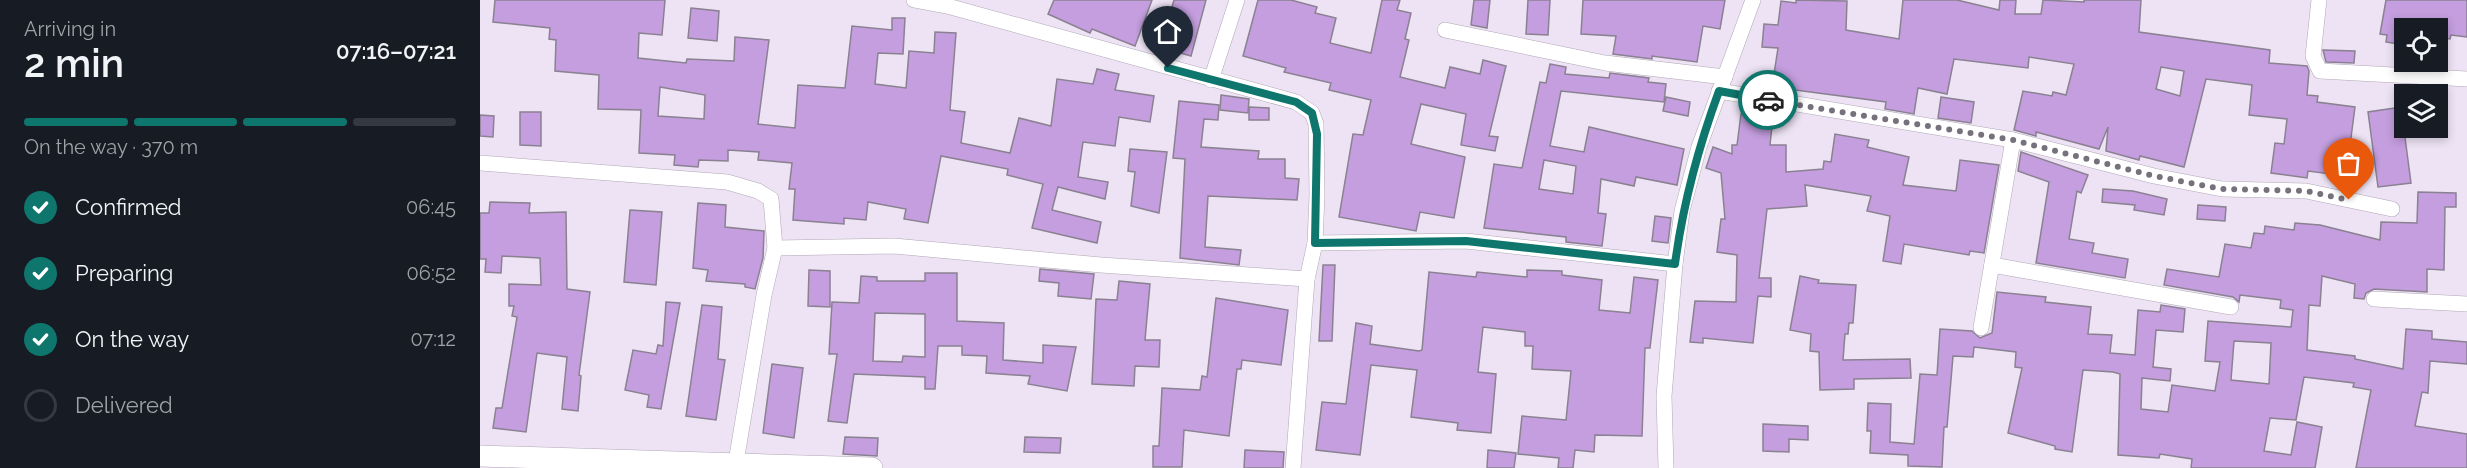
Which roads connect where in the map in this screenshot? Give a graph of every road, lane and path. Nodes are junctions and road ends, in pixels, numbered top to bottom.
1 (914, 0) edge
2 (1237, 0) edge
3 (1753, 0) edge
4 (2319, 0) edge
5 (1445, 30) dead end
6 (2467, 79) edge
7 (1211, 80) junction
8 (1722, 84) junction
9 (2013, 140) junction
10 (480, 163) edge
11 (2392, 209) dead end
12 (1315, 243) junction
13 (775, 248) junction
14 (1675, 264) junction
15 (1992, 265) junction
16 (1307, 279) junction
17 (2374, 299) dead end
18 (2467, 304) edge
19 (2231, 307) dead end
20 (1981, 328) dead end
21 (480, 456) edge
22 (736, 462) junction
23 (873, 468) edge
24 (1293, 468) edge
25 (1666, 468) edge

1 - 7 street
2 - 7 street
3 - 8 street
4 - 6 street
5 - 8 street
7 - 12 street
8 - 9 street
8 - 14 street
9 - 11 street
9 - 15 street
10 - 13 street
12 - 14 street
12 - 16 street
13 - 16 street
13 - 22 street
14 - 25 street
15 - 19 street
15 - 20 street
16 - 24 street
17 - 18 street
21 - 22 main road
22 - 23 main road

